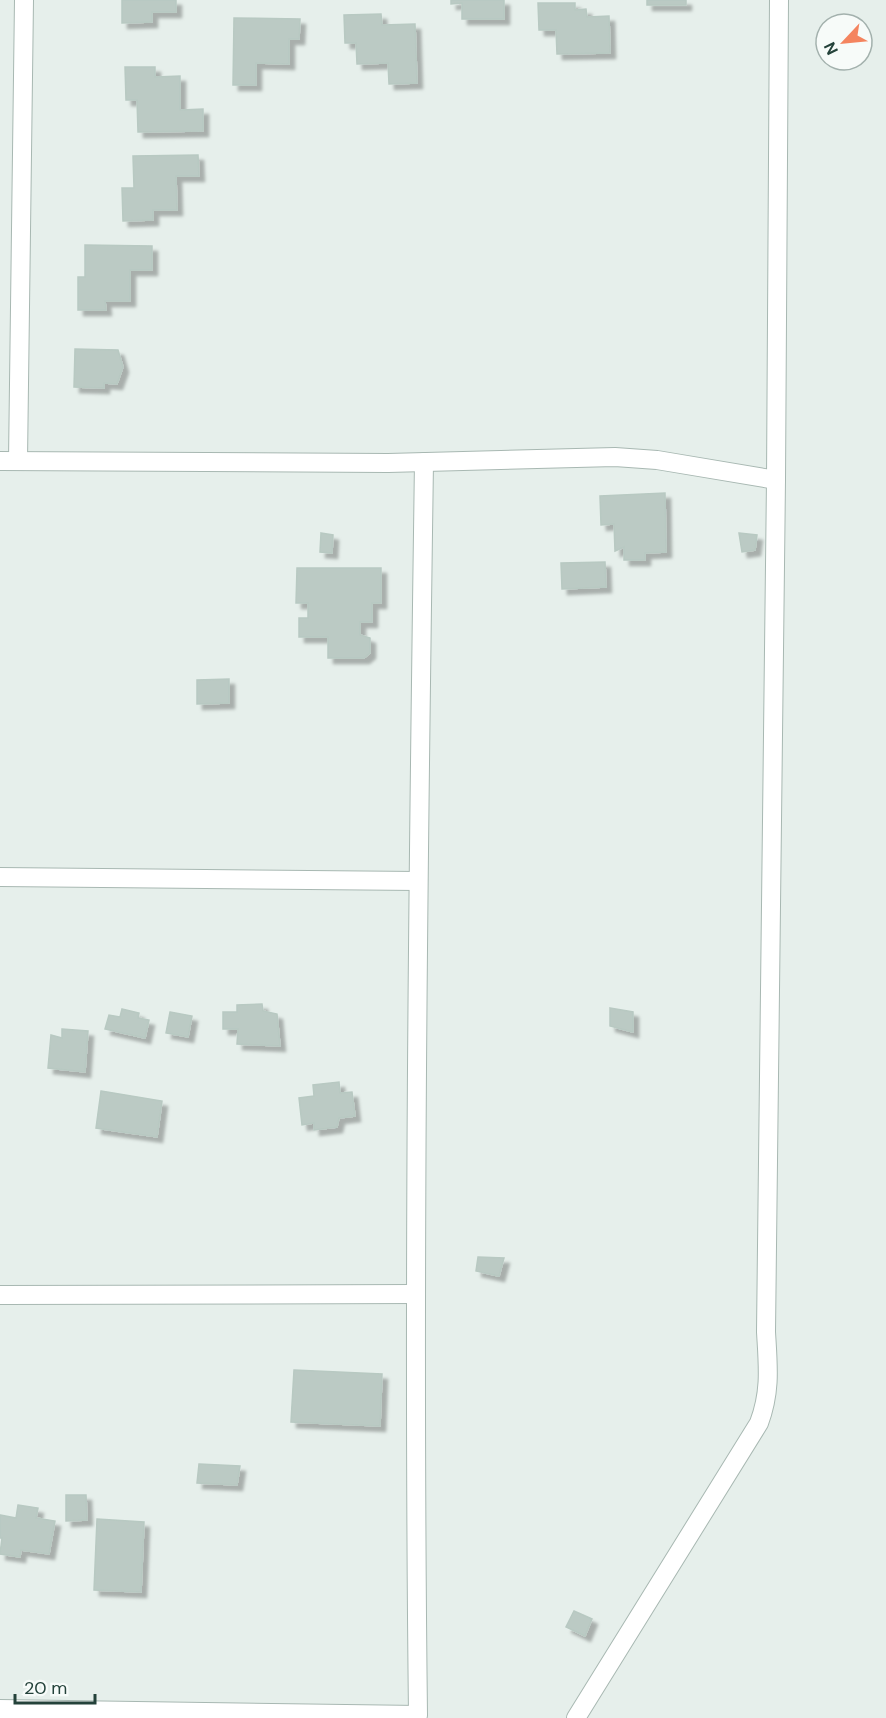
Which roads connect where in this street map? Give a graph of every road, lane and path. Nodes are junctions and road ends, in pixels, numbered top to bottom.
1 (24, 0) edge
2 (779, 0) edge
3 (9, 461) edge
4 (424, 462) junction
5 (776, 480) junction
6 (0, 877) edge
7 (418, 881) junction
8 (416, 1294) junction
9 (0, 1295) edge
10 (0, 1709) edge
11 (419, 1716) edge
12 (576, 1718) edge

1 - 3 street
2 - 5 street
3 - 4 street
4 - 5 street
4 - 7 street
5 - 12 street
6 - 7 street
7 - 8 street
8 - 9 street
8 - 11 street
10 - 11 street

